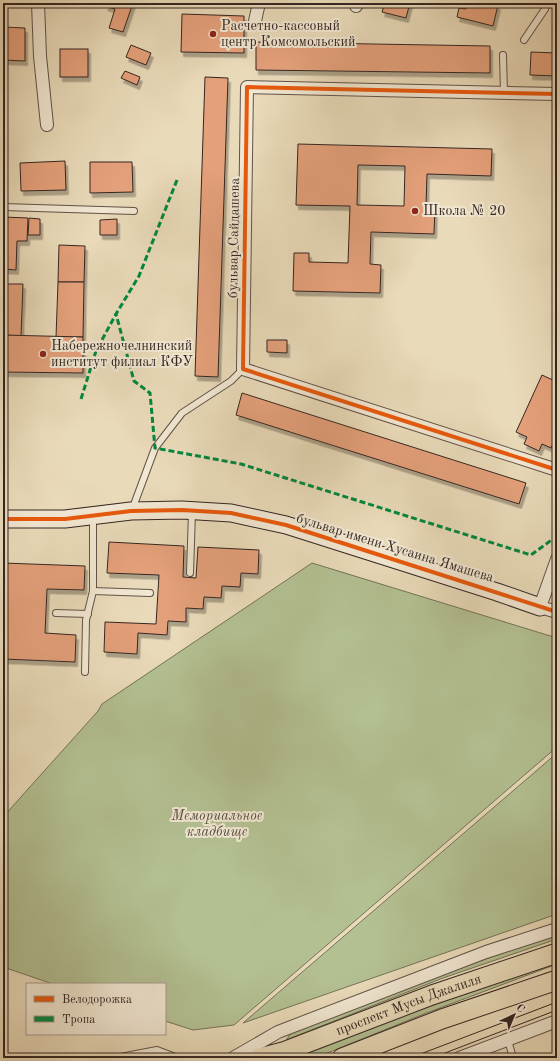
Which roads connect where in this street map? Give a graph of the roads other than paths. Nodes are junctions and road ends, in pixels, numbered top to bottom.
1 (38, 3) edge
2 (259, 3) edge
3 (547, 3) edge
4 (255, 21) dead end
5 (524, 40) dead end
6 (504, 55) dead end
7 (504, 93) junction
8 (557, 94) edge
9 (47, 125) dead end
10 (3, 207) edge
11 (134, 211) dead end
12 (244, 369) junction
13 (557, 470) edge
14 (192, 510) junction
15 (131, 511) junction
16 (93, 516) junction
17 (3, 519) edge
18 (557, 559) edge
19 (190, 573) dead end
20 (93, 591) junction
21 (150, 593) dead end
22 (540, 607) junction
23 (557, 612) edge
24 (56, 613) dead end
25 (88, 614) junction
26 (85, 672) dead end
27 (557, 929) edge
28 (557, 953) edge
29 (557, 980) edge
30 (557, 1021) edge
31 (508, 1040) junction
32 (115, 1058) edge
33 (178, 1058) edge
34 (232, 1058) edge
35 (260, 1058) edge
36 (342, 1058) edge
37 (459, 1058) edge
38 (513, 1058) edge

1 - 9 street
2 - 4 street
3 - 5 lane
6 - 7 lane
7 - 8 street, бульвар Сайдашева
7 - 12 street, бульвар Сайдашева
10 - 11 lane
12 - 13 street
12 - 15 lane
14 - 15 street, бульвар имени Хусаина Ямашева
14 - 19 lane
14 - 22 street, бульвар имени Хусаина Ямашева
15 - 16 street, бульвар имени Хусаина Ямашева
16 - 17 street, бульвар имени Хусаина Ямашева
16 - 20 lane
18 - 22 street
20 - 21 lane
20 - 25 lane
22 - 23 street
24 - 25 lane
25 - 26 lane
27 - 34 street
28 - 35 main road, проспект Мусы Джалиля
29 - 36 main road, проспект Мусы Джалиля
30 - 31 street
31 - 37 street
31 - 38 lane
32 - 33 lane

